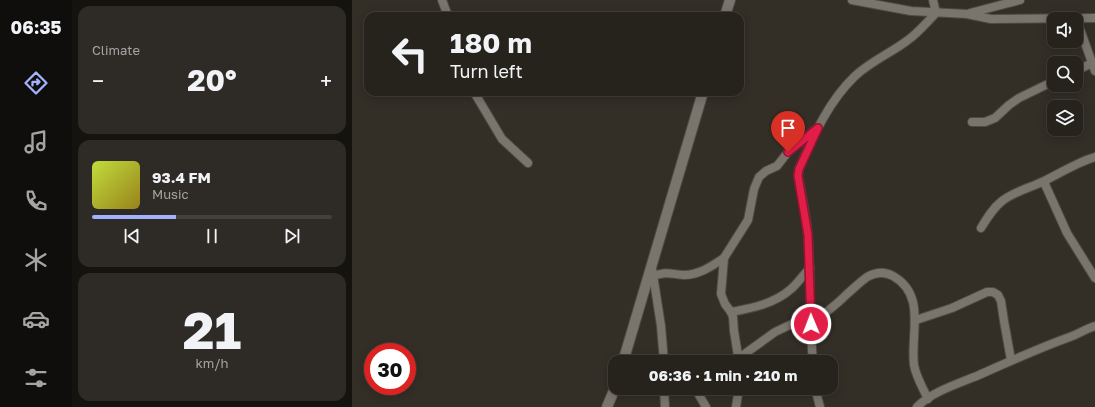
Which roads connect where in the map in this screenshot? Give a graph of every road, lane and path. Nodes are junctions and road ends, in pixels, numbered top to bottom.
1 (442, 0) edge
2 (730, 0) edge
3 (852, 0) edge
4 (933, 0) edge
5 (1020, 0) edge
6 (1007, 2) edge
7 (446, 12) edge
8 (726, 12) edge
9 (936, 13) junction
10 (967, 14) junction
11 (1047, 18) edge
12 (1083, 18) edge
13 (1095, 18) edge
14 (1083, 38) edge
15 (1092, 63) junction
16 (1083, 68) edge
17 (1095, 71) edge
18 (1047, 84) edge
19 (476, 96) edge
20 (702, 96) edge
21 (972, 122) dead end
22 (818, 128) junction
23 (1095, 157) edge
24 (528, 164) dead end
25 (1044, 182) junction
26 (981, 228) dead end
27 (724, 258) junction
28 (652, 265) junction
29 (810, 268) junction
30 (653, 276) junction
31 (1095, 278) edge
32 (732, 312) junction
33 (811, 315) junction
34 (916, 320) junction
35 (811, 324) junction
36 (1095, 326) edge
37 (625, 355) edge
38 (665, 355) edge
39 (738, 355) edge
40 (745, 355) edge
41 (813, 355) edge
42 (1012, 360) junction
43 (612, 395) edge
44 (664, 395) edge
45 (699, 395) edge
46 (738, 395) edge
47 (817, 395) edge
48 (928, 399) junction
49 (607, 407) edge
50 (665, 407) edge
51 (706, 407) edge
52 (736, 407) edge
53 (820, 407) edge
54 (917, 407) edge

1 - 7 street
2 - 8 street
3 - 9 street
4 - 9 street
5 - 6 street
6 - 10 street
9 - 10 street
9 - 22 street
10 - 11 street
12 - 13 street
14 - 15 street
15 - 16 street
15 - 17 street
18 - 21 street
19 - 24 street
20 - 28 street
22 - 27 street
22 - 29 street
23 - 25 street
25 - 26 street
25 - 31 street
27 - 30 street
27 - 32 street
28 - 30 street
28 - 37 street
29 - 32 street
29 - 33 street
30 - 38 street
32 - 39 street
33 - 35 street
33 - 40 street
34 - 35 street
34 - 42 street
34 - 48 street
35 - 41 street
36 - 42 street
42 - 48 street
43 - 49 street
44 - 50 street
45 - 51 street
46 - 52 street
47 - 53 street
48 - 54 street

